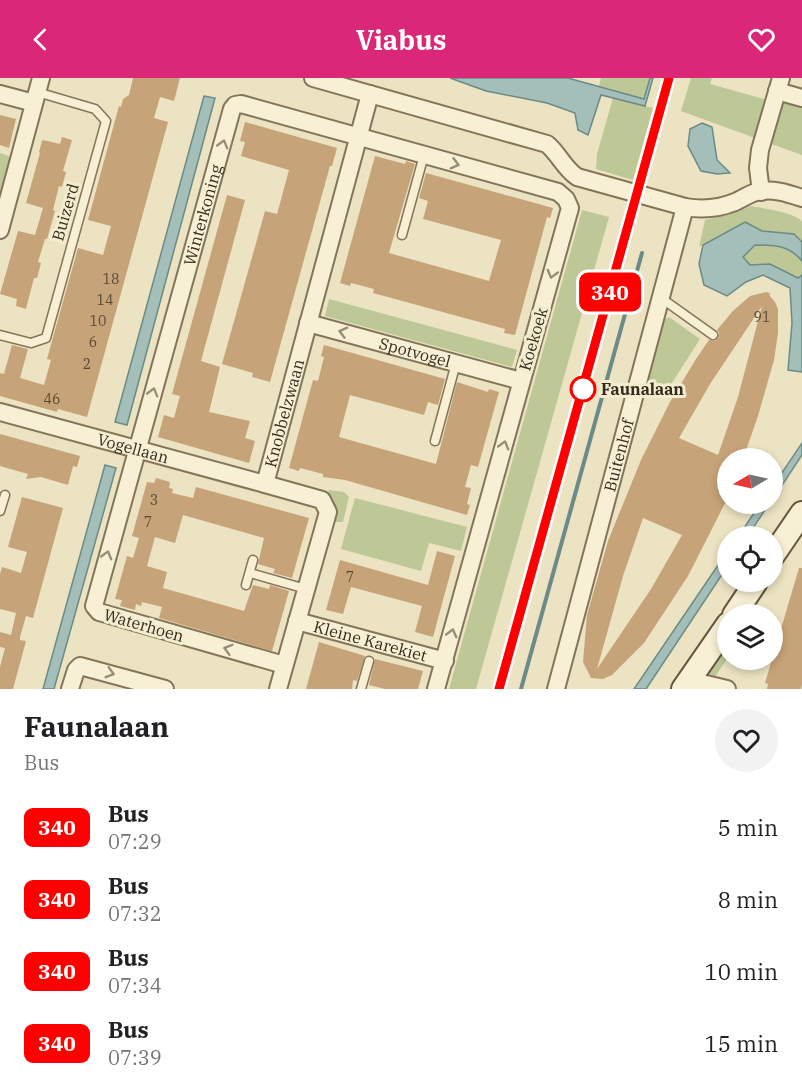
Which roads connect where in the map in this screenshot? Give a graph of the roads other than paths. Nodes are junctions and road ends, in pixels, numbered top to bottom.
1 (313, 78) edge
2 (669, 78) edge
3 (779, 84) edge
4 (38, 91) edge
5 (0, 94) edge
6 (370, 94) junction
7 (802, 98) edge
8 (358, 137) junction
9 (424, 155) junction
10 (761, 192) junction
11 (637, 195) junction
12 (802, 198) edge
13 (685, 207) junction
14 (0, 230) edge
15 (402, 235) dead end
16 (661, 298) junction
17 (308, 323) junction
18 (713, 334) dead end
19 (0, 335) edge
20 (456, 363) junction
21 (521, 381) junction
22 (0, 412) edge
23 (435, 441) dead end
24 (137, 448) junction
25 (265, 484) junction
26 (4, 495) dead end
27 (0, 511) edge
28 (802, 513) edge
29 (783, 541) edge
30 (254, 560) dead end
31 (250, 573) junction
32 (246, 585) dead end
33 (306, 589) junction
34 (297, 621) junction
35 (717, 640) edge
36 (369, 661) dead end
37 (445, 661) junction
38 (284, 665) junction
39 (560, 672) junction
40 (686, 685) edge
41 (70, 689) edge
42 (165, 689) edge
43 (278, 689) edge
44 (361, 689) edge
45 (436, 689) edge
46 (499, 689) edge
47 (556, 689) edge
48 (565, 689) edge
49 (727, 689) edge

1 - 6 street
2 - 11 lane
3 - 7 street
3 - 10 street
4 - 5 street
4 - 14 street
4 - 19 lane, Buizerd
6 - 8 street, Knobbelzwaan
6 - 11 street
8 - 9 street, Koekoek
8 - 17 street, Knobbelzwaan
24 -> 8 street, Winterkoning
9 - 15 lane
9 -> 21 street, Koekoek
10 - 12 street
10 - 13 street
11 - 13 street
11 - 46 lane
13 - 16 street, Buitenhof
16 - 18 lane
16 - 39 street, Buitenhof
20 -> 17 street, Spotvogel
17 - 25 street, Knobbelzwaan
20 - 21 street, Spotvogel
20 - 23 lane
37 -> 21 street, Koekoek
22 - 24 street, Vogellaan
24 - 25 street, Vogellaan
38 -> 24 street, Waterhoen
25 - 33 street, Knobbelzwaan
26 - 27 lane
28 - 29 main road
30 - 31 lane
31 - 32 lane
31 - 33 lane
33 - 34 street, Knobbelzwaan
34 - 37 street, Kleine Karekiet
34 - 38 street, Knobbelzwaan
35 - 40 main road
36 - 44 lane
37 - 45 street, Koekoek
38 - 43 street, Knobbelzwaan
39 - 47 street, Buitenhof
39 - 48 street
40 - 49 street
41 -> 42 street

